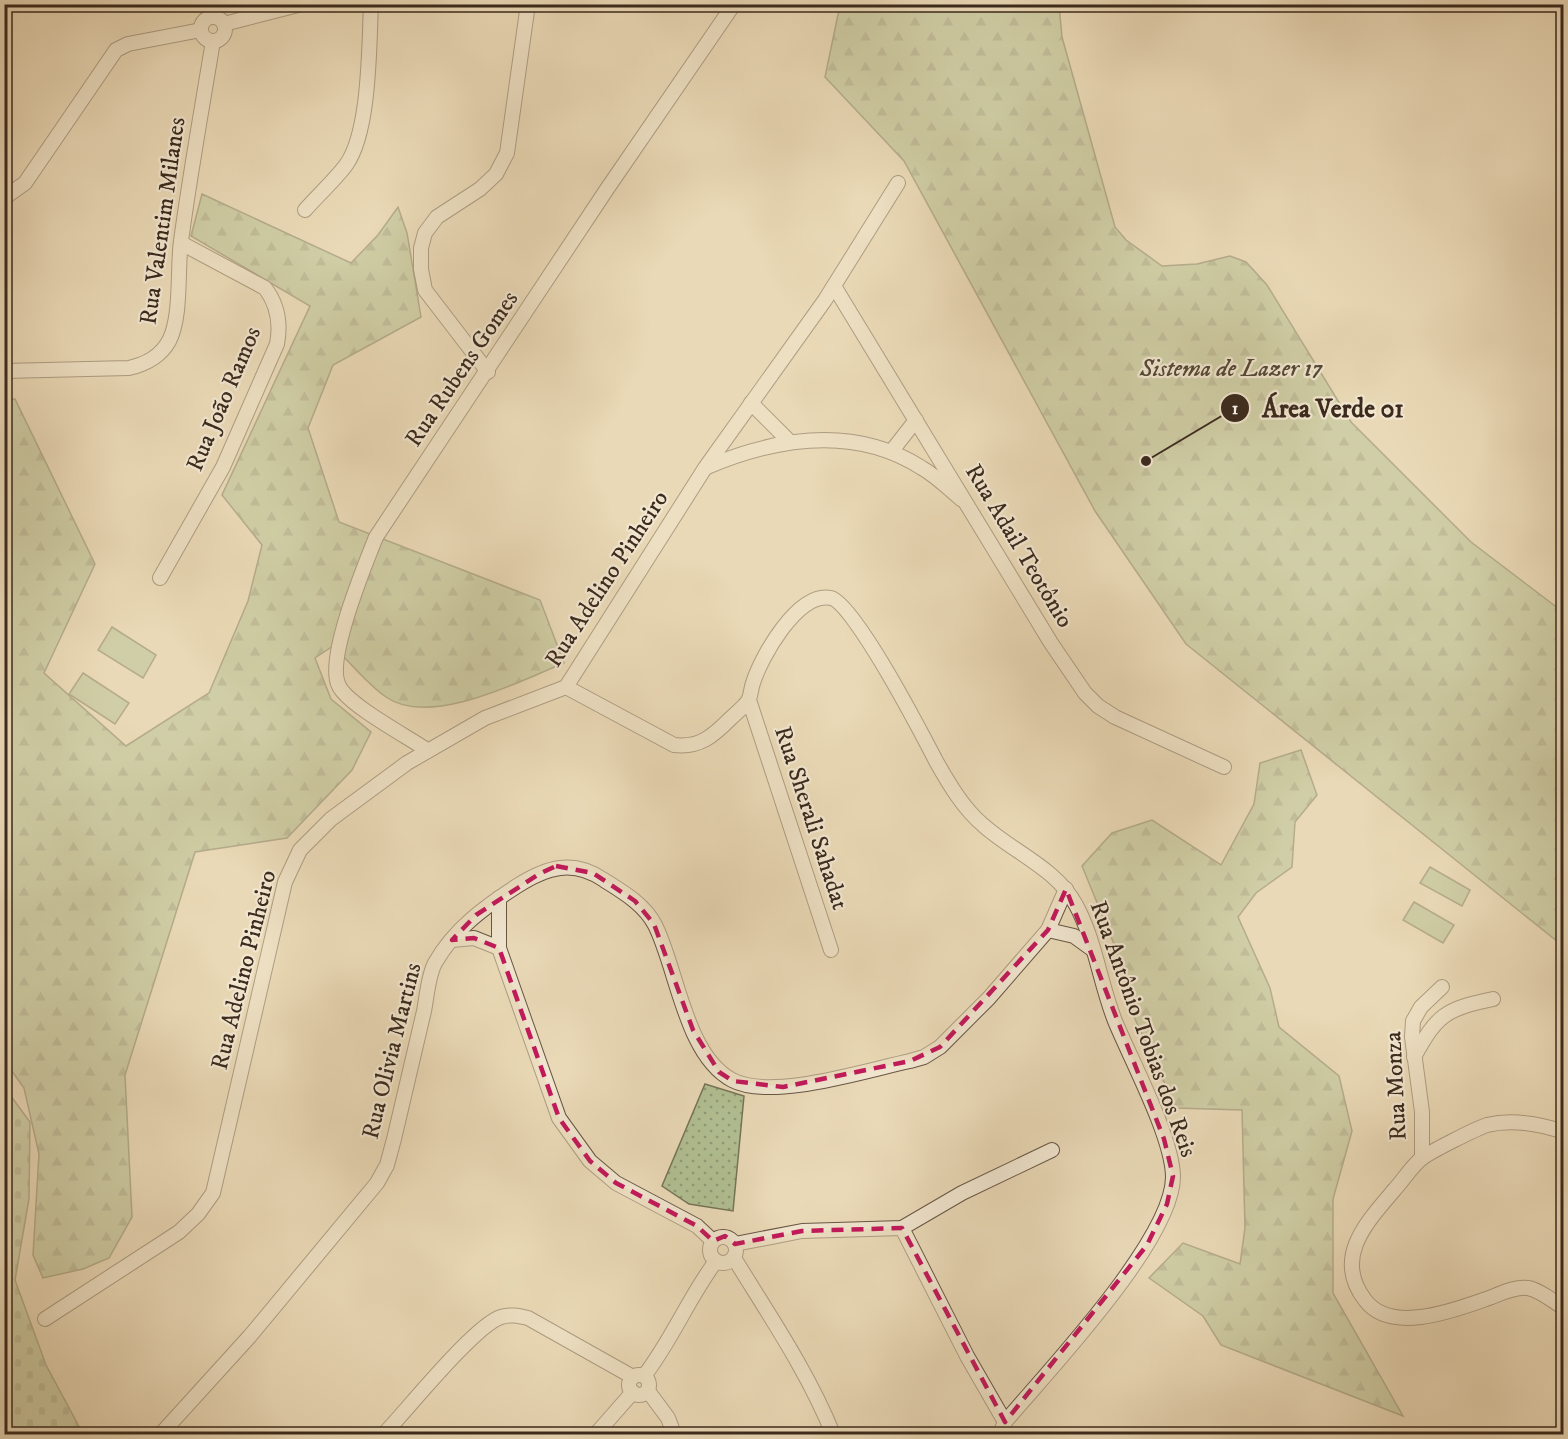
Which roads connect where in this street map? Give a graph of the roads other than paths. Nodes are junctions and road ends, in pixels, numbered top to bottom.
1 (302, 4) edge
2 (372, 4) edge
3 (528, 4) edge
4 (734, 4) edge
5 (224, 24) junction
6 (201, 30) junction
7 (213, 41) junction
8 (898, 183) dead end
9 (4, 198) edge
10 (305, 210) dead end
11 (181, 243) junction
12 (834, 286) junction
13 (4, 371) edge
14 (488, 372) junction
15 (751, 404) junction
16 (916, 420) junction
17 (789, 441) junction
18 (891, 452) junction
19 (705, 468) junction
20 (970, 506) junction
21 (160, 578) dead end
22 (566, 687) junction
23 (749, 700) junction
24 (427, 750) junction
25 (1224, 768) dead end
26 (1066, 889) junction
27 (499, 898) junction
28 (1048, 930) junction
29 (452, 940) junction
30 (499, 948) junction
31 (831, 950) dead end
32 (1093, 950) junction
33 (1442, 987) dead end
34 (1493, 999) dead end
35 (1414, 1057) junction
36 (1563, 1132) edge
37 (1052, 1150) dead end
38 (1422, 1158) junction
39 (902, 1228) junction
40 (713, 1241) junction
41 (735, 1251) junction
42 (716, 1261) junction
43 (1563, 1308) edge
44 (45, 1319) dead end
45 (639, 1376) junction
46 (648, 1391) junction
47 (633, 1392) junction
48 (1003, 1428) edge
49 (160, 1434) edge
50 (384, 1434) edge
51 (596, 1434) edge
52 (674, 1434) edge
53 (832, 1434) edge

1 - 5 street
2 - 10 street
3 - 14 street
4 - 14 street, Rua Rubens Gomes
5 - 6 street
5 - 7 street
6 - 7 street
6 - 9 street
7 - 11 street, Rua Valentim Milanes
8 - 12 street, Rua Adelino Pinheiro
11 - 13 street, Rua Valentim Milanes
11 - 21 street, Rua João Ramos
12 - 15 street, Rua Adelino Pinheiro
12 - 16 street, Rua Adail Teotônio
14 - 24 street, Rua Rubens Gomes
15 - 17 street
15 - 19 street, Rua Adelino Pinheiro
16 - 18 street
16 - 20 street, Rua Adail Teotônio
17 - 18 street
17 - 19 street
18 - 20 street
19 - 22 street, Rua Adelino Pinheiro
20 - 25 street, Rua Adail Teotônio
22 - 23 street, Rua Antônio Tobias dos Reis
22 - 24 street, Rua Adelino Pinheiro
23 - 26 street, Rua Antônio Tobias dos Reis
23 - 31 street, Rua Sherali Sahadat
24 - 44 street, Rua Adelino Pinheiro
26 - 28 street, Rua Olivia Martins
26 - 32 street, Rua Antônio Tobias dos Reis
27 - 28 street, Rua Olivia Martins
27 - 29 street, Rua Olivia Martins
27 - 30 street
28 - 32 street
29 - 30 street
29 - 49 street, Rua Olivia Martins
30 - 40 street
32 - 48 street, Rua Antônio Tobias dos Reis
33 - 35 street, Rua Monza
34 - 35 street
35 - 38 street, Rua Monza
36 - 38 street
37 - 39 street
38 - 43 street
39 - 41 street
39 - 48 street
40 - 41 street
40 - 42 street
41 - 42 street
41 - 53 street
42 - 45 street
45 - 46 street
45 - 47 street
45 - 50 street
46 - 47 street
46 - 52 street
47 - 51 street

